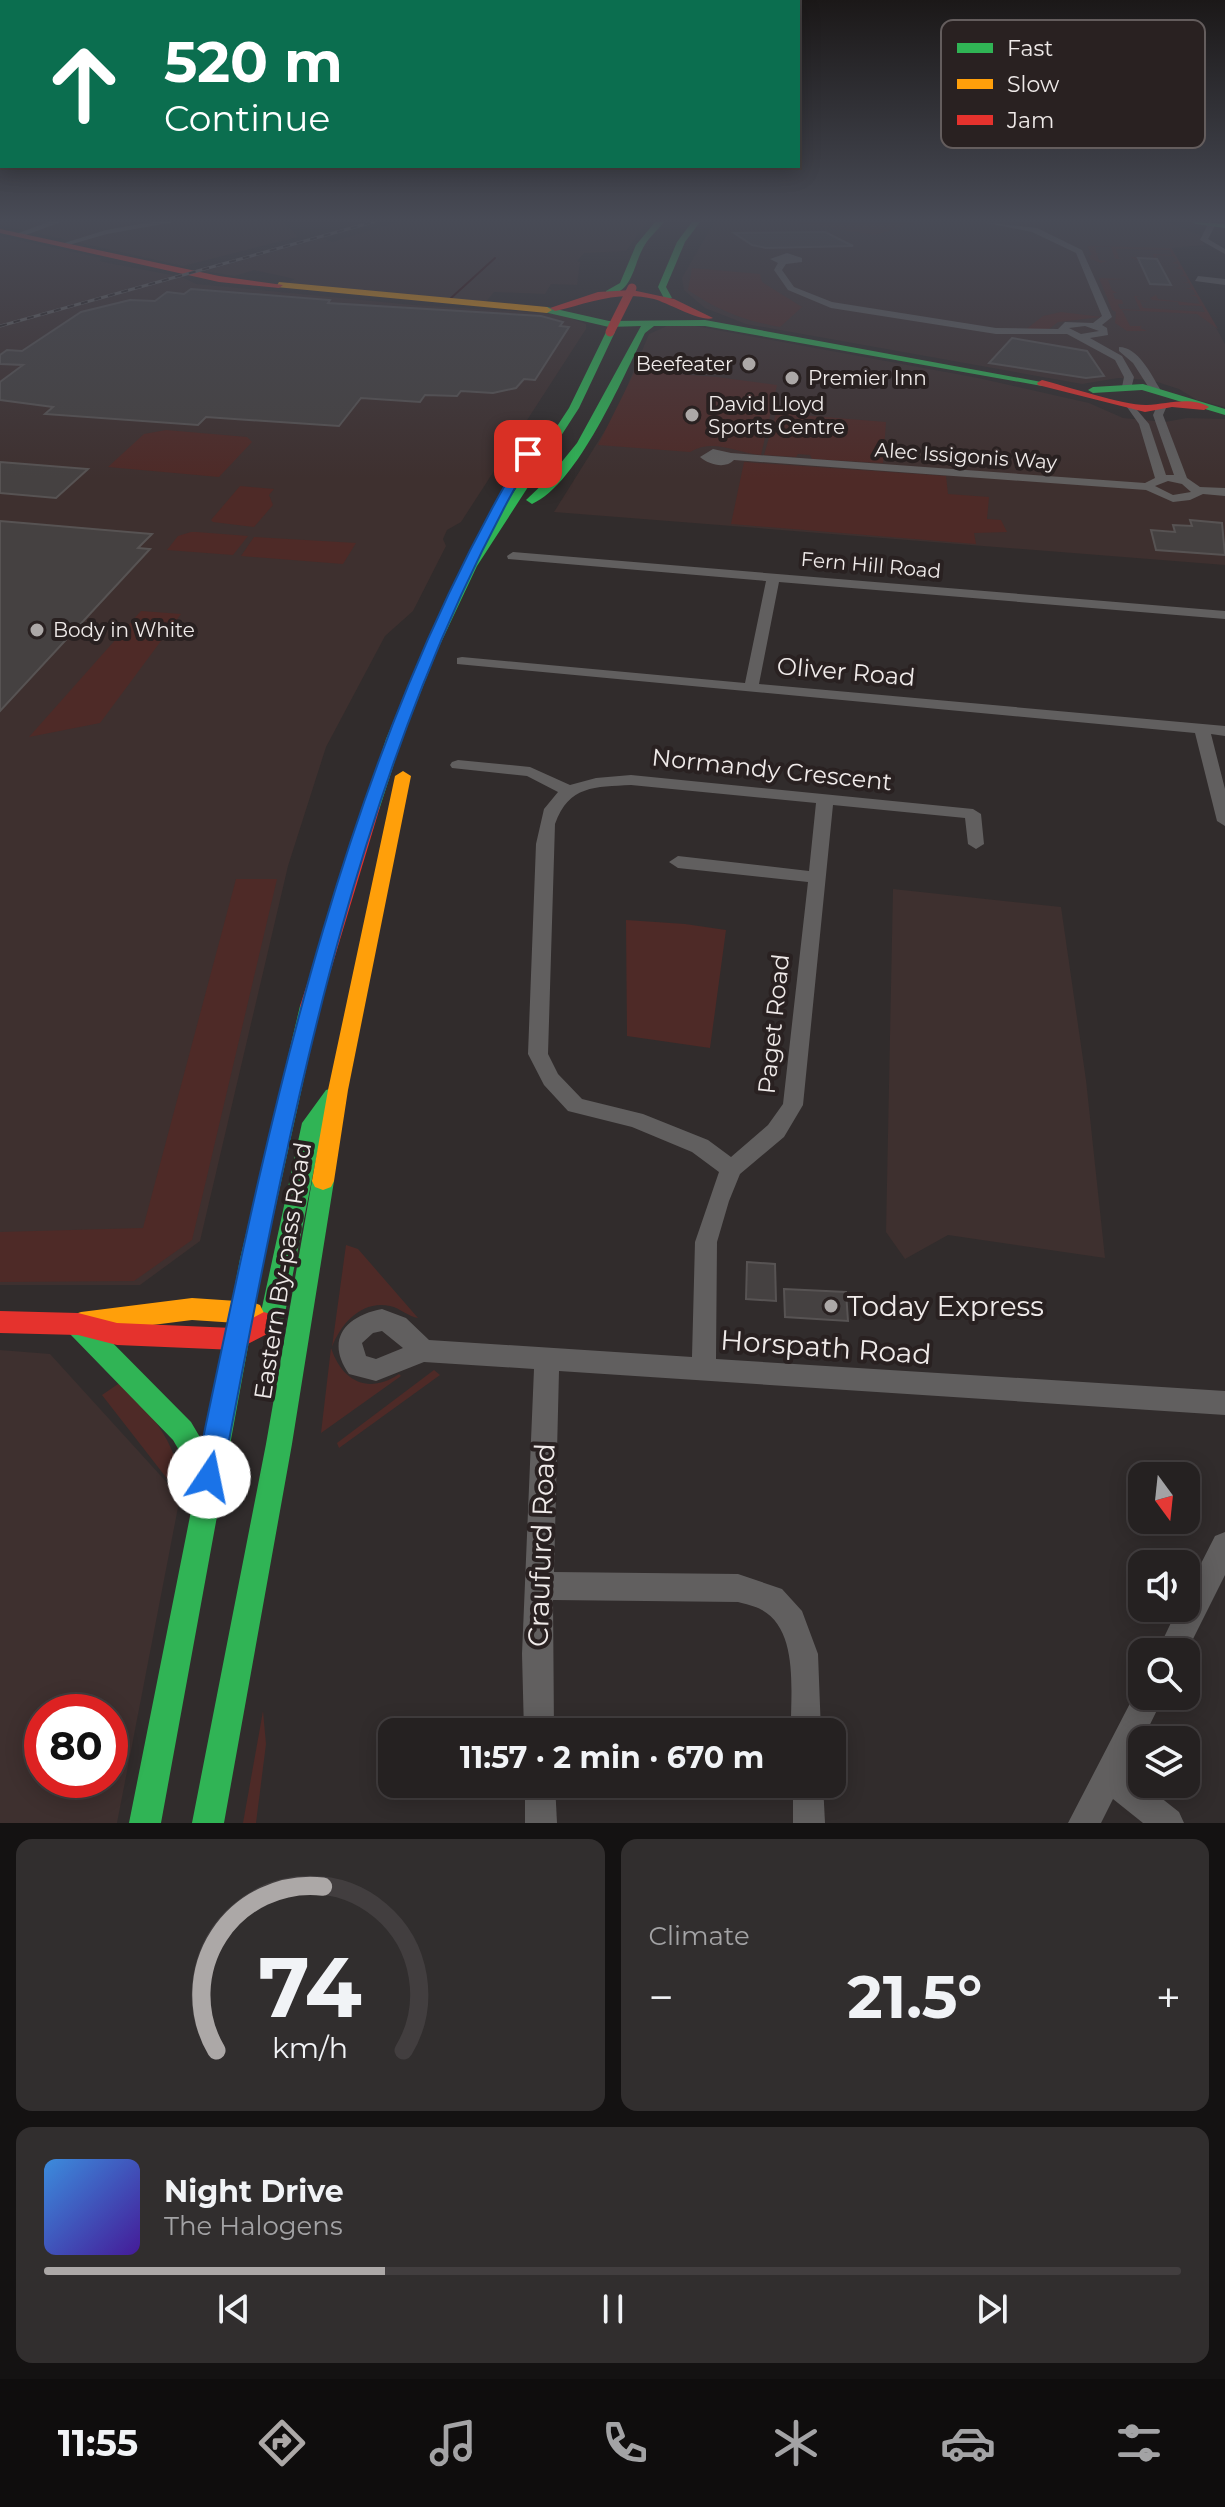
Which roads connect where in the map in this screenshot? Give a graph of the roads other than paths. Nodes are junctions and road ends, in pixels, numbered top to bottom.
1 (524, 307) edge
2 (593, 307) edge
3 (615, 307) edge
4 (677, 307) edge
5 (687, 307) edge
6 (844, 307) edge
7 (1103, 307) edge
8 (598, 321) junction
9 (657, 323) junction
10 (1096, 325) junction
11 (741, 330) junction
12 (1065, 332) junction
13 (1104, 335) junction
14 (1080, 337) junction
15 (565, 383) dead end
16 (1119, 392) junction
17 (1165, 399) junction
18 (1132, 407) junction
19 (1225, 412) edge
20 (545, 419) dead end
21 (731, 456) dead end
22 (1161, 479) junction
23 (1182, 480) junction
24 (1149, 487) junction
25 (1198, 490) junction
26 (1225, 492) edge
27 (526, 504) junction
28 (513, 556) dead end
29 (471, 566) junction
30 (773, 577) junction
31 (1225, 615) edge
32 (462, 661) dead end
33 (751, 688) junction
34 (419, 727) dead end
35 (1202, 729) junction
36 (1225, 731) edge
37 (409, 757) dead end
38 (458, 765) dead end
39 (567, 790) junction
40 (825, 800) junction
41 (1225, 821) edge
42 (976, 844) dead end
43 (678, 862) dead end
44 (816, 877) junction
45 (338, 1090) junction
46 (731, 1169) junction
47 (242, 1310) junction
48 (272, 1318) junction
49 (0, 1322) edge
50 (78, 1324) junction
51 (236, 1339) junction
52 (295, 1342) junction
53 (423, 1351) dead end
54 (547, 1358) junction
55 (704, 1369) junction
56 (1225, 1403) edge
57 (209, 1477) junction
58 (1225, 1546) edge
59 (540, 1586) junction
60 (1178, 1638) edge
61 (1142, 1710) edge
62 (539, 1718) edge
63 (805, 1718) edge
64 (1108, 1776) junction
65 (540, 1798) edge
66 (808, 1798) edge
67 (145, 1823) edge
68 (208, 1823) edge
69 (541, 1823) edge
70 (809, 1823) edge
71 (1084, 1823) edge
72 (1168, 1823) edge

1 - 8 main road
2 - 8 main road
3 - 8 main road, Eastern By-pass Road, bridge
4 - 9 main road
5 - 11 main road
6 - 12 street
7 - 10 street
8 - 9 main road
8 - 15 main road
8 - 27 main road, Eastern By-pass Road
8 - 29 main road, Eastern By-pass Road
9 - 11 main road
9 - 27 main road
10 - 12 street
10 - 13 street
11 - 16 main road
12 - 14 street
13 - 14 street
13 - 17 street
14 - 16 street
16 - 17 main road
16 - 18 main road
17 - 18 main road
17 - 19 main road
17 - 23 street
18 - 22 street
20 - 29 main road
21 - 24 street, Alec Issigonis Way
22 - 23 street
22 - 24 street
23 - 25 street
24 - 25 street, Alec Issigonis Way
25 - 26 street
27 - 34 main road, Eastern By-pass Road
28 - 30 street, Fern Hill Road
29 - 47 main road, Eastern By-pass Road
30 - 31 street, Fern Hill Road
30 - 33 street
32 - 33 street, Oliver Road
33 - 35 street, Oliver Road
35 - 36 street, Oliver Road
35 - 41 street
37 - 45 main road, Eastern By-pass Road
38 - 39 street
39 - 40 street, Normandy Crescent
39 - 46 street
40 - 42 street, Normandy Crescent
40 - 44 street, Paget Road
43 - 44 street
44 - 46 street, Paget Road
45 - 48 main road
45 - 52 main road, Eastern By-pass Road
46 - 55 street
47 - 48 main road
47 - 50 main road
47 - 51 main road, Eastern By-pass Road
48 - 51 main road
48 - 52 main road
49 - 50 main road
50 - 51 main road
50 - 57 main road
51 - 57 main road, Eastern By-pass Road
52 - 68 main road, Eastern By-pass Road
53 - 54 street, Horspath Road
54 - 55 street, Horspath Road
54 - 59 street, Craufurd Road
55 - 56 street, Horspath Road
57 - 67 main road, Eastern By-pass Road
58 - 60 street
59 - 62 street, Craufurd Road
59 - 63 street
61 - 64 street
64 - 71 street
64 - 72 street
65 - 69 street
66 - 70 street

